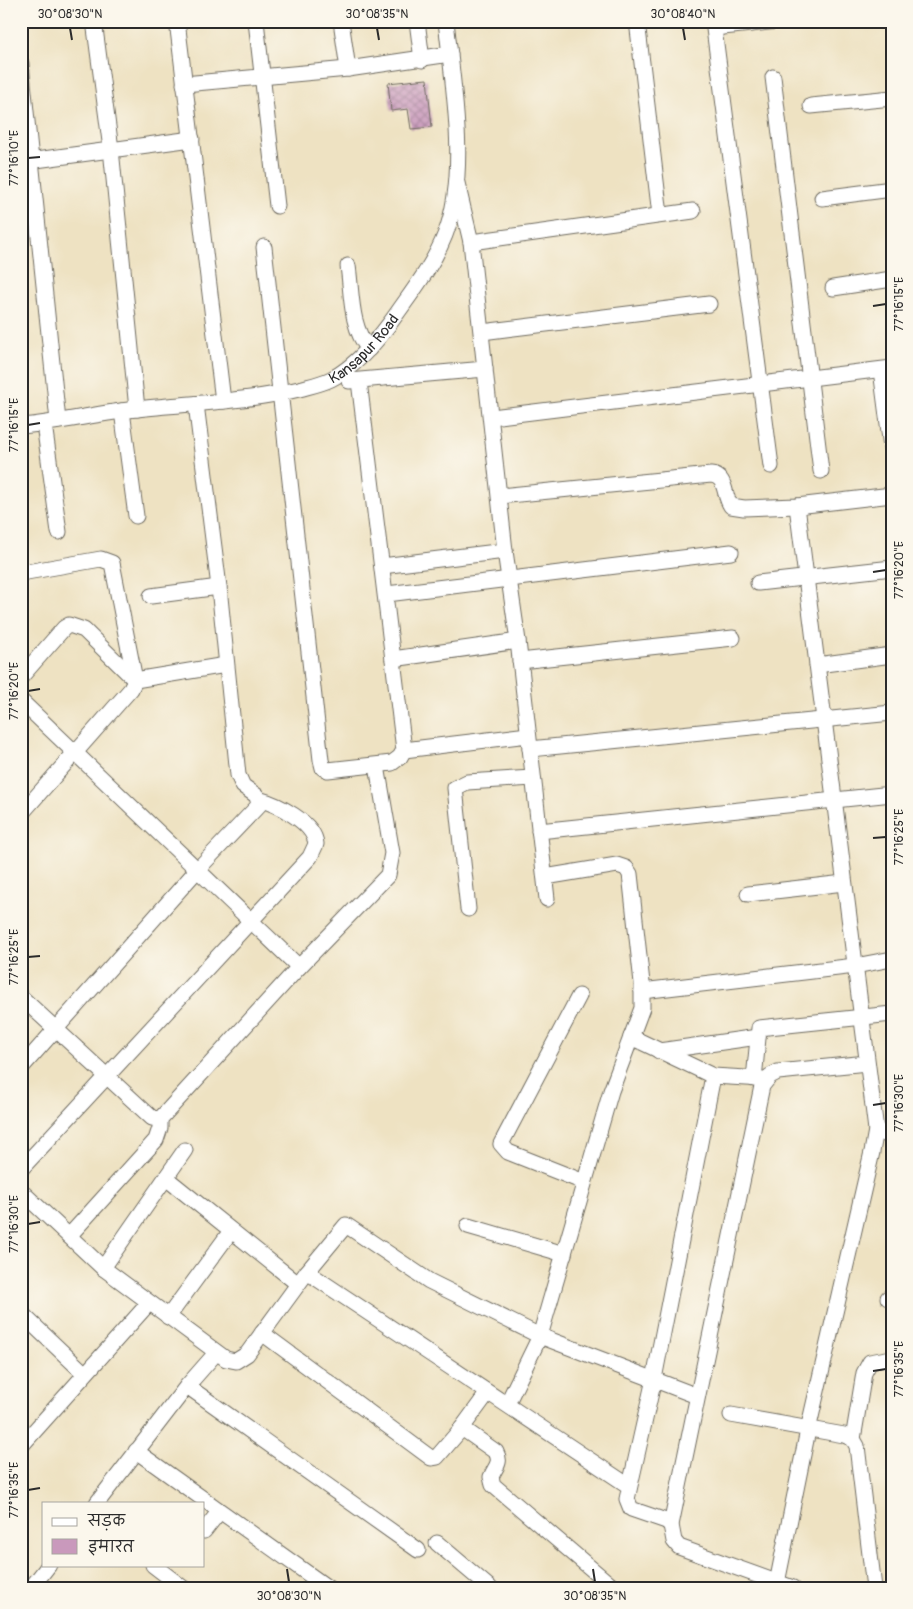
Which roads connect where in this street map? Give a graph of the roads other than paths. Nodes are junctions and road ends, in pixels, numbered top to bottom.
1 (94, 21) edge
2 (177, 21) edge
3 (256, 21) edge
4 (341, 21) edge
5 (417, 21) edge
6 (446, 21) edge
7 (637, 21) edge
8 (778, 21) edge
9 (713, 25) edge
10 (450, 54) junction
11 (422, 60) junction
12 (21, 63) edge
13 (348, 69) junction
14 (262, 77) junction
15 (773, 78) dead end
16 (184, 84) junction
17 (892, 98) edge
18 (811, 106) dead end
19 (192, 139) junction
20 (111, 148) junction
21 (27, 162) edge
22 (458, 183) junction
23 (892, 189) edge
24 (822, 198) dead end
25 (277, 206) dead end
26 (694, 211) dead end
27 (660, 214) junction
28 (472, 242) junction
29 (264, 247) dead end
30 (348, 266) dead end
31 (892, 279) edge
32 (834, 288) dead end
33 (709, 304) dead end
34 (482, 332) junction
35 (369, 349) junction
36 (485, 369) junction
37 (886, 369) edge
38 (336, 376) junction
39 (809, 378) junction
40 (359, 381) junction
41 (761, 384) junction
42 (279, 394) junction
43 (223, 401) junction
44 (196, 404) junction
45 (130, 410) junction
46 (492, 417) junction
47 (51, 423) junction
48 (21, 426) edge
49 (892, 456) edge
50 (770, 466) dead end
51 (821, 471) dead end
52 (892, 495) edge
53 (500, 496) junction
54 (797, 506) junction
55 (136, 516) dead end
56 (60, 532) dead end
57 (505, 551) junction
58 (730, 552) dead end
59 (382, 566) junction
60 (892, 568) edge
61 (21, 573) edge
62 (806, 578) junction
63 (510, 580) junction
64 (758, 583) dead end
65 (220, 587) junction
66 (387, 594) junction
67 (151, 596) dead end
68 (734, 638) dead end
69 (518, 641) junction
70 (892, 655) edge
71 (393, 659) junction
72 (520, 661) junction
73 (226, 665) junction
74 (817, 665) junction
75 (21, 677) edge
76 (135, 680) junction
77 (21, 701) edge
78 (892, 713) edge
79 (824, 719) junction
80 (529, 742) junction
81 (404, 750) junction
82 (77, 752) junction
83 (377, 766) junction
84 (533, 778) junction
85 (892, 794) edge
86 (258, 799) junction
87 (834, 800) junction
88 (21, 814) edge
89 (539, 831) junction
90 (198, 869) junction
91 (545, 877) junction
92 (844, 883) junction
93 (748, 894) dead end
94 (547, 899) dead end
95 (468, 909) dead end
96 (250, 919) junction
97 (892, 959) edge
98 (855, 966) junction
99 (299, 967) junction
100 (642, 991) junction
101 (579, 996) dead end
102 (21, 997) edge
103 (892, 1014) edge
104 (862, 1018) junction
105 (57, 1029) junction
106 (631, 1037) junction
107 (758, 1038) junction
108 (660, 1051) junction
109 (867, 1063) junction
110 (21, 1068) edge
111 (107, 1075) junction
112 (713, 1076) junction
113 (760, 1079) junction
114 (160, 1120) junction
115 (876, 1130) junction
116 (892, 1137) edge
117 (185, 1150) dead end
118 (21, 1169) edge
119 (166, 1178) junction
120 (584, 1182) junction
121 (21, 1191) edge
122 (468, 1226) dead end
123 (231, 1231) junction
124 (69, 1236) junction
125 (564, 1254) junction
126 (103, 1268) junction
127 (303, 1278) junction
128 (149, 1303) junction
129 (21, 1313) edge
130 (168, 1317) junction
131 (262, 1333) junction
132 (540, 1336) junction
133 (216, 1353) junction
134 (892, 1358) edge
135 (84, 1373) junction
136 (654, 1379) junction
137 (187, 1386) junction
138 (487, 1394) junction
139 (697, 1396) junction
140 (507, 1404) junction
141 (731, 1415) dead end
142 (462, 1428) junction
143 (808, 1430) junction
144 (853, 1439) junction
145 (21, 1446) edge
146 (136, 1450) junction
147 (629, 1486) junction
148 (97, 1502) edge
149 (219, 1512) junction
150 (671, 1525) junction
151 (205, 1530) edge
152 (438, 1543) dead end
153 (418, 1550) dead end
154 (47, 1566) edge
155 (156, 1566) edge
156 (173, 1571) edge
157 (777, 1586) edge
158 (34, 1587) edge
159 (183, 1588) edge
160 (328, 1588) edge
161 (490, 1588) edge
162 (614, 1588) edge
163 (793, 1588) edge
164 (874, 1588) edge

1 - 20 street
2 - 16 street
3 - 14 street
4 - 13 street
5 - 11 street
6 - 10 street, Kansapur Road
7 - 27 street
8 - 9 street
9 - 41 street
10 - 11 street
10 - 22 street, Kansapur Road
11 - 13 street
12 - 21 street
13 - 14 street
14 - 16 street
14 - 25 street
15 - 39 street
16 - 19 street
17 - 18 street
19 - 20 street
19 - 43 street
20 - 21 street
20 - 45 street
21 - 47 street
22 - 28 street
22 - 35 street, Kansapur Road
23 - 24 street
26 - 27 street
27 - 28 street
28 - 34 street
29 - 42 street
30 - 35 street
31 - 32 street
33 - 34 street
34 - 36 street
35 - 38 street, Kansapur Road
36 - 40 street
36 - 46 street
37 - 39 street
37 - 49 street
38 - 40 street
38 - 42 street, Kansapur Road
39 - 41 street
39 - 51 street
40 - 59 street
41 - 46 street
41 - 50 street
42 - 43 street, Kansapur Road
42 - 83 street
43 - 44 street, Kansapur Road
44 - 45 street, Kansapur Road
44 - 65 street
45 - 47 street, Kansapur Road
45 - 55 street
46 - 53 street
47 - 48 street, Kansapur Road
47 - 56 street
52 - 54 street
53 - 54 street
53 - 57 street
54 - 62 street
57 - 59 street
57 - 63 street
58 - 63 street
59 - 66 street
60 - 62 street
61 - 76 street
62 - 64 street
62 - 74 street
63 - 66 street
63 - 69 street
65 - 67 street
65 - 73 street
66 - 71 street
68 - 72 street
69 - 71 street
69 - 72 street
70 - 74 street
71 - 81 street
72 - 80 street
73 - 76 street
73 - 86 street
74 - 79 street
75 - 76 street
76 - 82 street
77 - 82 street
78 - 79 street
79 - 80 street
79 - 87 street
80 - 81 street
80 - 84 street
81 - 83 street
82 - 88 street
82 - 90 street
83 - 99 street
84 - 89 street
84 - 95 street
85 - 87 street
86 - 90 street
86 - 96 street
87 - 89 street
87 - 92 street
89 - 91 street
90 - 96 street
90 - 105 street
91 - 94 street
91 - 100 street
92 - 93 street
92 - 98 street
96 - 99 street
96 - 111 street
97 - 98 street
98 - 100 street
98 - 104 street
99 - 114 street
100 - 106 street
101 - 120 street
102 - 105 street
103 - 104 street
104 - 107 street
104 - 109 street
105 - 110 street
105 - 111 street
106 - 108 street
106 - 120 street
107 - 108 street
107 - 113 street
108 - 112 street
109 - 113 street
109 - 115 street
111 - 114 street
111 - 118 street
112 - 113 street
112 - 136 street
113 - 139 street
114 - 124 street
115 - 116 street
115 - 143 street
117 - 119 street
119 - 123 street
119 - 126 street
120 - 125 street
121 - 124 street
122 - 125 street
123 - 127 street
123 - 130 street
124 - 126 street
125 - 132 street
126 - 128 street
127 - 131 street
127 - 132 street
127 - 138 street
128 - 130 street
128 - 135 street
129 - 135 street
130 - 133 street
131 - 133 street
131 - 142 street
132 - 136 street
132 - 140 street
133 - 137 street
134 - 144 street
135 - 145 street
136 - 139 street
136 - 147 street
137 - 146 street
137 - 153 street
138 - 140 street
138 - 142 street
139 - 150 street
140 - 147 street
141 - 143 street
142 - 162 street
143 - 144 street
143 - 157 street
144 - 164 street
146 - 148 street
146 - 149 street
147 - 150 street
149 - 151 street
149 - 160 street
150 - 157 street
152 - 161 street
154 - 158 street
155 - 156 street
156 - 159 street
157 - 163 street

